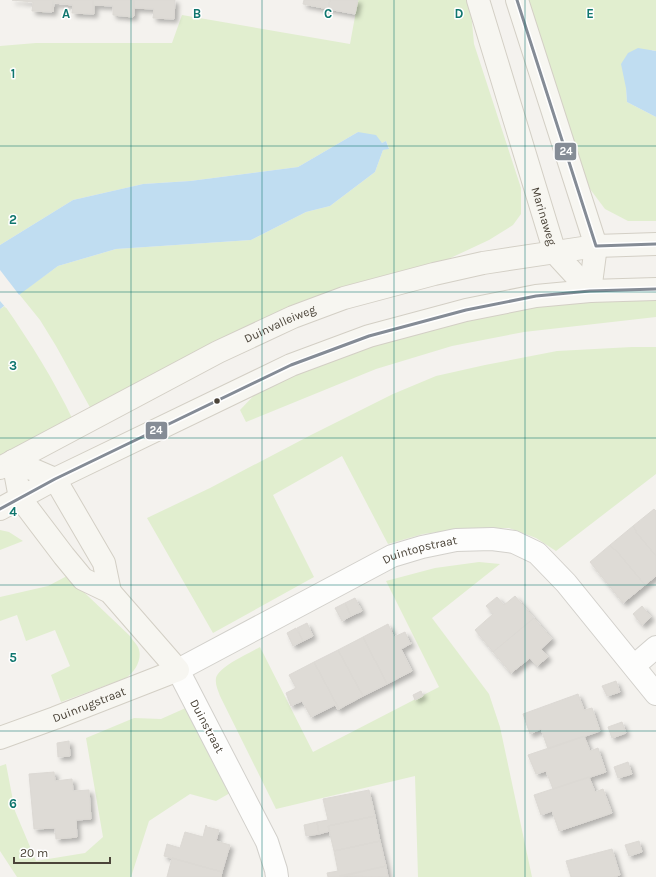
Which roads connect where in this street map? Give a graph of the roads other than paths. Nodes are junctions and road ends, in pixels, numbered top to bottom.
1 (478, 0) edge
2 (517, 0) edge
3 (656, 244) edge
4 (596, 246) junction
5 (555, 253) junction
6 (656, 289) edge
7 (590, 291) junction
8 (6, 464) edge
9 (55, 479) junction
10 (20, 498) junction
11 (0, 509) edge
12 (110, 592) junction
13 (656, 647) edge
14 (634, 666) junction
15 (178, 670) junction
16 (656, 694) edge
17 (0, 738) edge
18 (277, 877) edge

1 - 5 street, Marinaweg
2 - 4 street
3 - 4 street, Duinvalleiweg
4 - 5 street, Duinvalleiweg
4 - 7 street
5 - 7 street, Marinaweg
5 - 8 street, Duinvalleiweg
6 - 7 street
7 - 9 street
8 - 9 street
8 - 10 street, Duinstraat
9 - 10 street
9 - 12 street, Duinstraat
10 - 11 street
10 - 12 street, Duinstraat
12 - 15 street, Duinstraat
13 - 14 street
14 - 15 street, Duintopstraat
14 - 16 street, Duintopstraat
15 - 17 street, Duinrugstraat
15 - 18 street, Duinstraat

